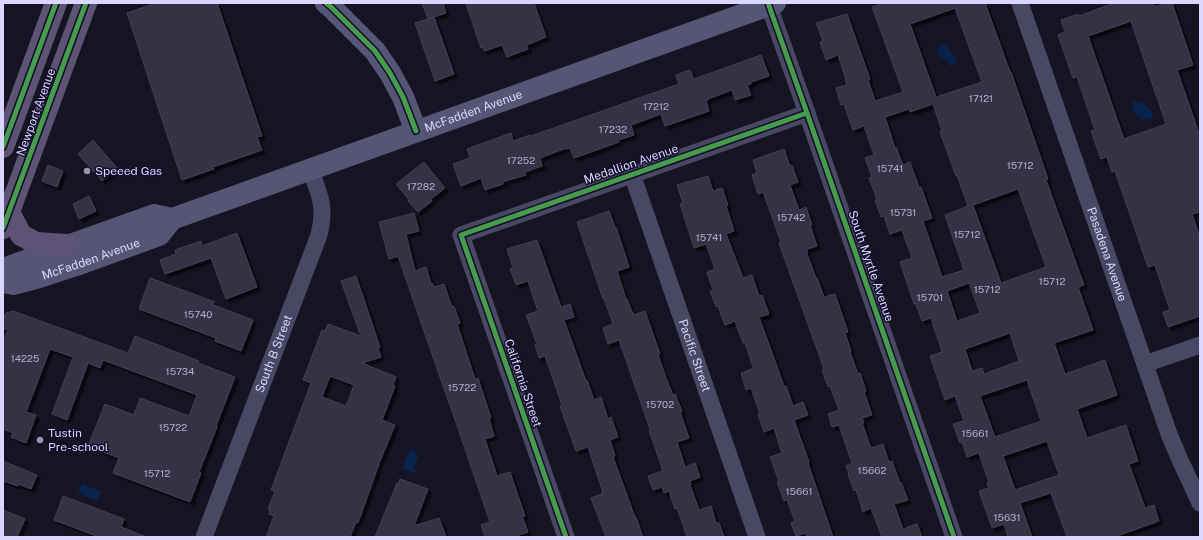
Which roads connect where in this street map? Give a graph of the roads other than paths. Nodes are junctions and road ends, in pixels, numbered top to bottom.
1 (56, 3) edge
2 (86, 3) edge
3 (326, 3) edge
4 (770, 4) edge
5 (1023, 4) edge
6 (807, 113) junction
7 (416, 131) junction
8 (3, 147) edge
9 (310, 169) junction
10 (632, 174) junction
11 (172, 219) junction
12 (6, 220) edge
13 (461, 235) joint
14 (67, 245) junction
15 (3, 269) edge
16 (3, 282) edge
17 (1200, 345) edge
18 (1145, 364) junction
19 (1200, 503) edge
20 (204, 537) edge
21 (566, 537) edge
22 (757, 537) edge
23 (954, 537) edge

1 - 8 main road, Newport Avenue
2 - 12 main road, Newport Avenue
3 - 7 main road
4 - 6 street, South Myrtle Avenue
4 - 7 main road, McFadden Avenue
5 - 18 street, Pasadena Avenue
6 - 10 street, Medallion Avenue
6 - 23 street, South Myrtle Avenue
7 - 9 main road, McFadden Avenue
9 - 11 main road, McFadden Avenue
9 - 20 street, South B Street
10 - 13 street, Medallion Avenue
10 - 22 street, Pacific Street
11 - 14 main road, McFadden Avenue
11 - 16 main road, McFadden Avenue
12 - 14 main road
13 - 21 street, California Street
14 - 15 main road, McFadden Avenue
17 - 18 street
18 - 19 street, Pasadena Avenue

